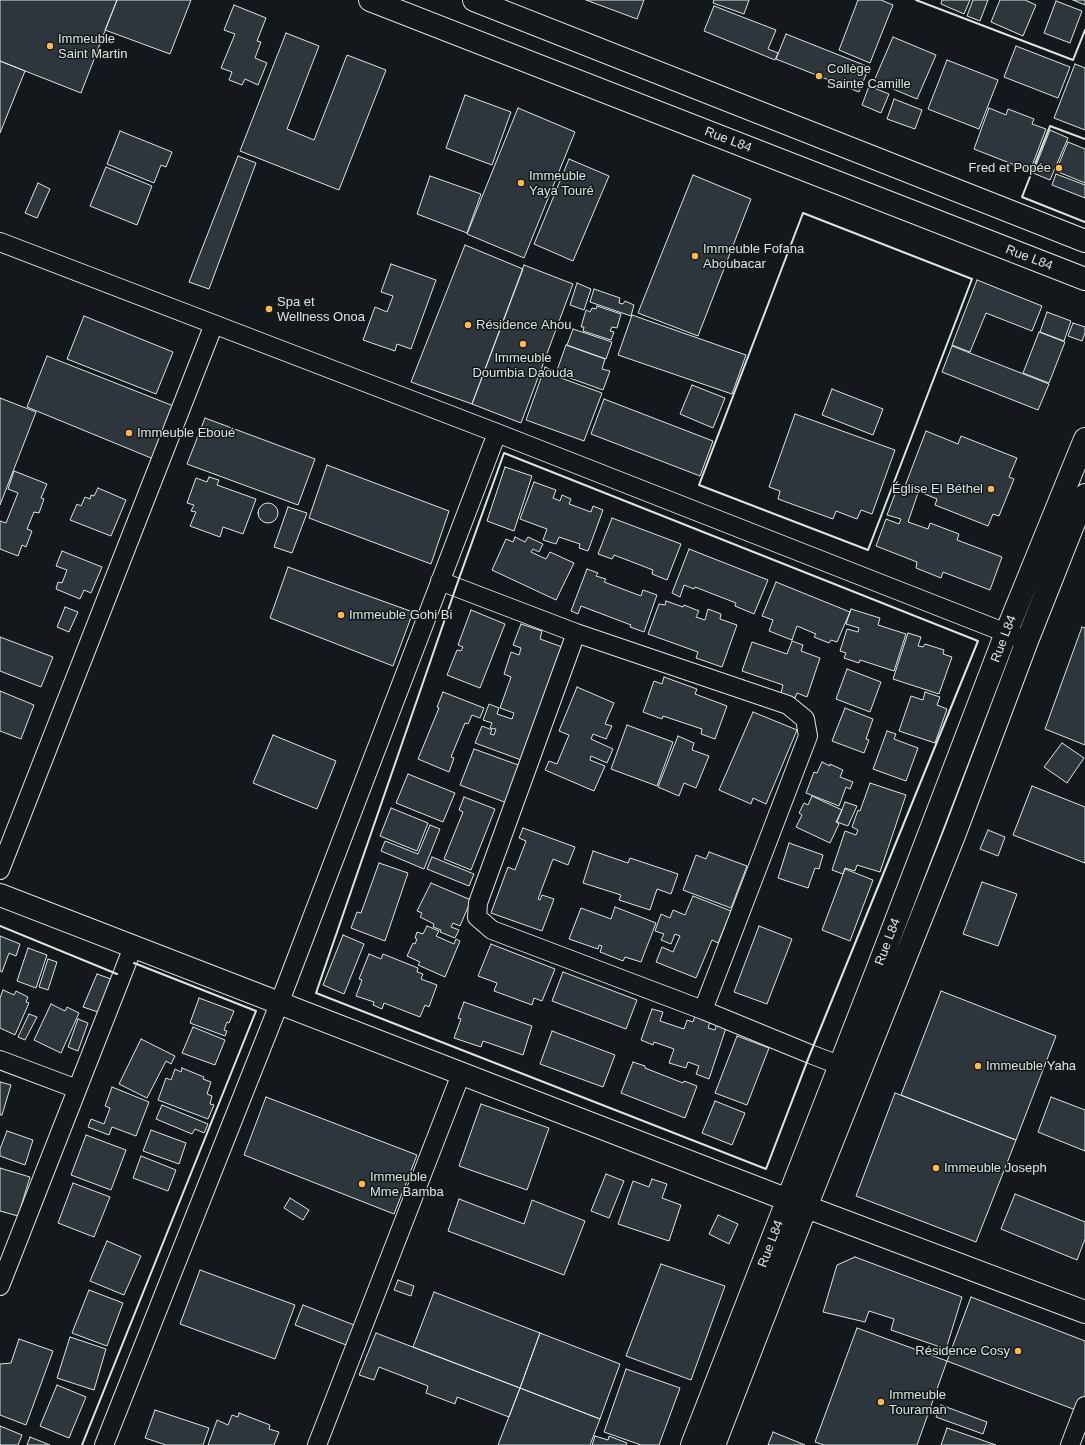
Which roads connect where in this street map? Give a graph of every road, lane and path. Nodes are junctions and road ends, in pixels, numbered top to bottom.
1 (370, 0) edge
2 (474, 0) edge
3 (1085, 241) edge
4 (0, 242) edge
5 (1085, 279) edge
6 (214, 324) junction
7 (497, 433) junction
8 (1085, 439) edge
9 (1085, 495) edge
10 (440, 581) junction
11 (576, 633) junction
12 (1006, 633) junction
13 (1027, 641) junction
14 (0, 870) edge
15 (0, 895) edge
16 (133, 947) junction
17 (279, 1004) junction
18 (703, 1010) junction
19 (0, 1060) edge
20 (840, 1066) junction
21 (860, 1072) junction
22 (461, 1074) junction
23 (77, 1089) junction
24 (797, 1204) junction
25 (0, 1286) edge
26 (1085, 1312) edge
27 (1085, 1406) edge
28 (104, 1445) edge
29 (317, 1445) edge
30 (692, 1445) edge
31 (714, 1445) edge
32 (1070, 1445) edge

1 - 5 street, Rue L84
2 - 3 street
4 - 6 street
6 - 7 street
6 - 14 street
7 - 10 street
7 - 12 street
8 - 12 street, Rue L84
9 - 13 street, Rue L84
10 - 11 street
10 - 17 street
11 - 18 street
11 - 18 street
12 - 13 street
12 - 20 street, Rue L84
13 - 21 street, Rue L84
15 - 16 street
16 - 17 street
16 - 23 street
17 - 22 street
17 - 28 street
18 - 20 street
19 - 23 street
20 - 21 street
20 - 24 street, Rue L84
21 - 24 street, Rue L84
22 - 24 street
22 - 29 street
23 - 25 street
24 - 26 street
24 - 30 street, Rue L84
24 - 31 street, Rue L84
27 - 32 street

